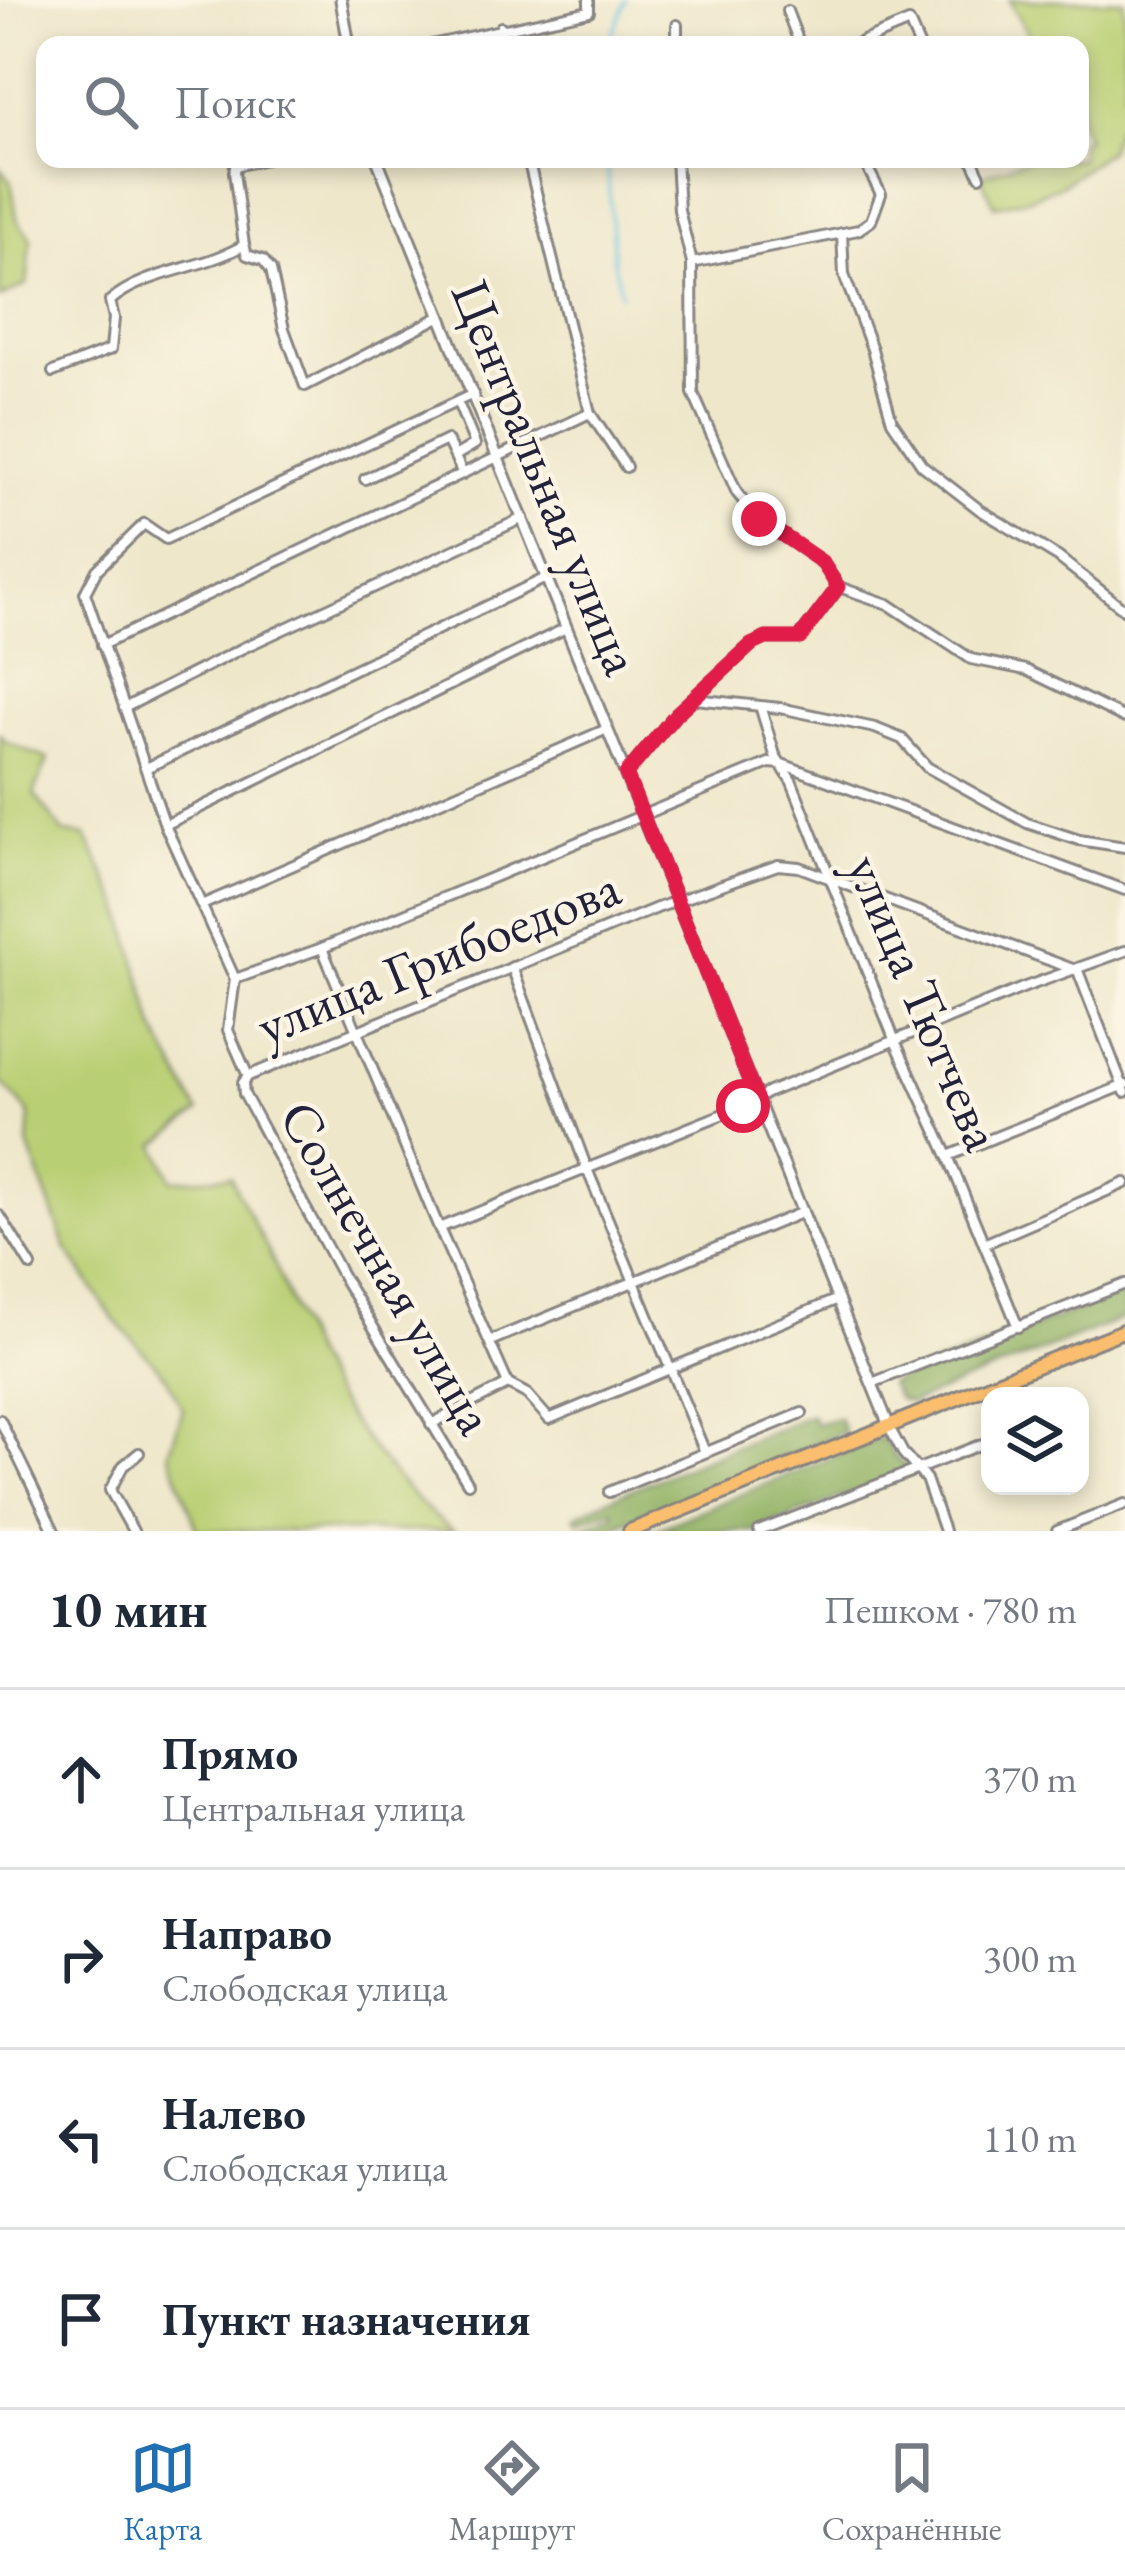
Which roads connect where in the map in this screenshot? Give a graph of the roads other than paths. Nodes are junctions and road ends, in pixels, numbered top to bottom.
1 (341, 0) edge
2 (589, 0) edge
3 (787, 10) dead end
4 (677, 26) dead end
5 (501, 27) junction
6 (347, 36) edge
7 (466, 36) edge
8 (503, 36) edge
9 (676, 36) edge
10 (797, 36) edge
11 (876, 36) edge
12 (915, 36) edge
13 (235, 168) edge
14 (380, 168) edge
15 (530, 168) edge
16 (677, 168) edge
17 (867, 168) edge
18 (976, 168) edge
19 (980, 176) dead end
20 (842, 233) junction
21 (244, 245) junction
22 (692, 263) junction
23 (441, 316) junction
24 (53, 372) dead end
25 (473, 394) junction
26 (460, 408) dead end
27 (590, 412) junction
28 (454, 456) junction
29 (499, 458) junction
30 (626, 467) dead end
31 (464, 474) junction
32 (365, 479) dead end
33 (523, 518) junction
34 (546, 578) junction
35 (838, 587) junction
36 (1125, 610) edge
37 (566, 628) junction
38 (102, 644) junction
39 (693, 699) junction
40 (124, 708) junction
41 (761, 709) junction
42 (1125, 718) edge
43 (607, 729) junction
44 (782, 764) junction
45 (146, 768) junction
46 (626, 774) junction
47 (642, 816) junction
48 (165, 824) junction
49 (1125, 847) edge
50 (832, 880) junction
51 (1125, 890) edge
52 (676, 903) junction
53 (205, 904) junction
54 (322, 948) junction
55 (1125, 951) edge
56 (512, 968) junction
57 (1078, 971) junction
58 (236, 979) junction
59 (359, 1031) junction
60 (895, 1041) junction
61 (248, 1076) junction
62 (1124, 1088) edge
63 (756, 1098) junction
64 (948, 1156) junction
65 (587, 1169) junction
66 (1125, 1184) edge
67 (802, 1212) junction
68 (0, 1216) edge
69 (439, 1228) junction
70 (984, 1244) junction
71 (31, 1265) dead end
72 (636, 1282) junction
73 (1125, 1284) edge
74 (838, 1299) junction
75 (1018, 1327) junction
76 (1125, 1330) edge
77 (490, 1341) junction
78 (671, 1369) junction
79 (872, 1383) junction
80 (508, 1384) junction
81 (802, 1413) dead end
82 (0, 1420) edge
83 (431, 1424) junction
84 (889, 1426) junction
85 (981, 1445) edge
86 (705, 1452) junction
87 (139, 1453) dead end
88 (918, 1470) junction
89 (468, 1483) dead end
90 (609, 1492) dead end
91 (1125, 1504) edge
92 (54, 1531) edge
93 (133, 1531) edge
94 (630, 1531) edge
95 (759, 1531) edge
96 (944, 1531) edge
97 (1057, 1531) edge

1 - 6 street
2 - 5 street
3 - 10 street
4 - 9 street
5 - 7 street
5 - 8 street
11 - 12 street
13 - 21 street
14 - 23 street, Центральная улица
15 - 27 street
16 - 22 street
17 - 20 street
18 - 19 street
20 - 22 street
20 - 36 street
21 - 23 street
21 - 24 street
22 - 35 street
23 - 25 street, Центральная улица
25 - 29 street, Центральная улица
25 - 38 street
26 - 28 street
27 - 29 street
27 - 30 street
28 - 31 street
28 - 32 street
29 - 31 street
29 - 33 street, Центральная улица
31 - 38 street
33 - 34 street, Центральная улица
33 - 40 street
34 - 37 street, Центральная улица
34 - 45 street
35 - 39 street
35 - 42 street
37 - 43 street, Центральная улица
37 - 48 street
38 - 40 street
39 - 41 street
39 - 46 street
40 - 45 street
41 - 44 street, улица Тютчева
41 - 49 street
43 - 46 street, Центральная улица
43 - 53 street
44 - 47 street
44 - 50 street, улица Тютчева
44 - 51 street
45 - 48 street, Солнечная улица
46 - 47 street, Центральная улица
47 - 52 street, Центральная улица
47 - 54 street
48 - 53 street, Солнечная улица
50 - 52 street, улица Грибоедова
50 - 57 street, улица Грибоедова
50 - 60 street, улица Тютчева
52 - 56 street, улица Грибоедова
52 - 63 street, Центральная улица
53 - 58 street, Солнечная улица
54 - 58 street
54 - 59 street
55 - 57 street
56 - 59 street, улица Грибоедова
56 - 65 street
57 - 60 street
57 - 62 street
58 - 61 street, Солнечная улица
59 - 61 street, улица Грибоедова
59 - 69 street
60 - 63 street
60 - 64 street, улица Тютчева
61 - 83 street, Солнечная улица
62 - 64 street
63 - 65 street
63 - 67 street, Центральная улица
64 - 70 street, улица Тютчева
65 - 69 street
65 - 72 street
66 - 70 street
67 - 72 street
67 - 74 street, Центральная улица
68 - 71 street
69 - 77 street
70 - 75 street, улица Тютчева
72 - 77 street
72 - 78 street
73 - 75 street
74 - 78 street
74 - 79 street, Центральная улица
75 - 79 street
76 - 84 main road
77 - 80 street
78 - 80 street
78 - 86 street
79 - 84 street, Центральная улица
80 - 83 street
81 - 86 street
82 - 92 street
83 - 89 street, Солнечная улица
84 - 88 street
84 - 94 main road
85 - 88 street
86 - 90 street
87 - 93 street
88 - 95 street
88 - 96 street
91 - 97 street

